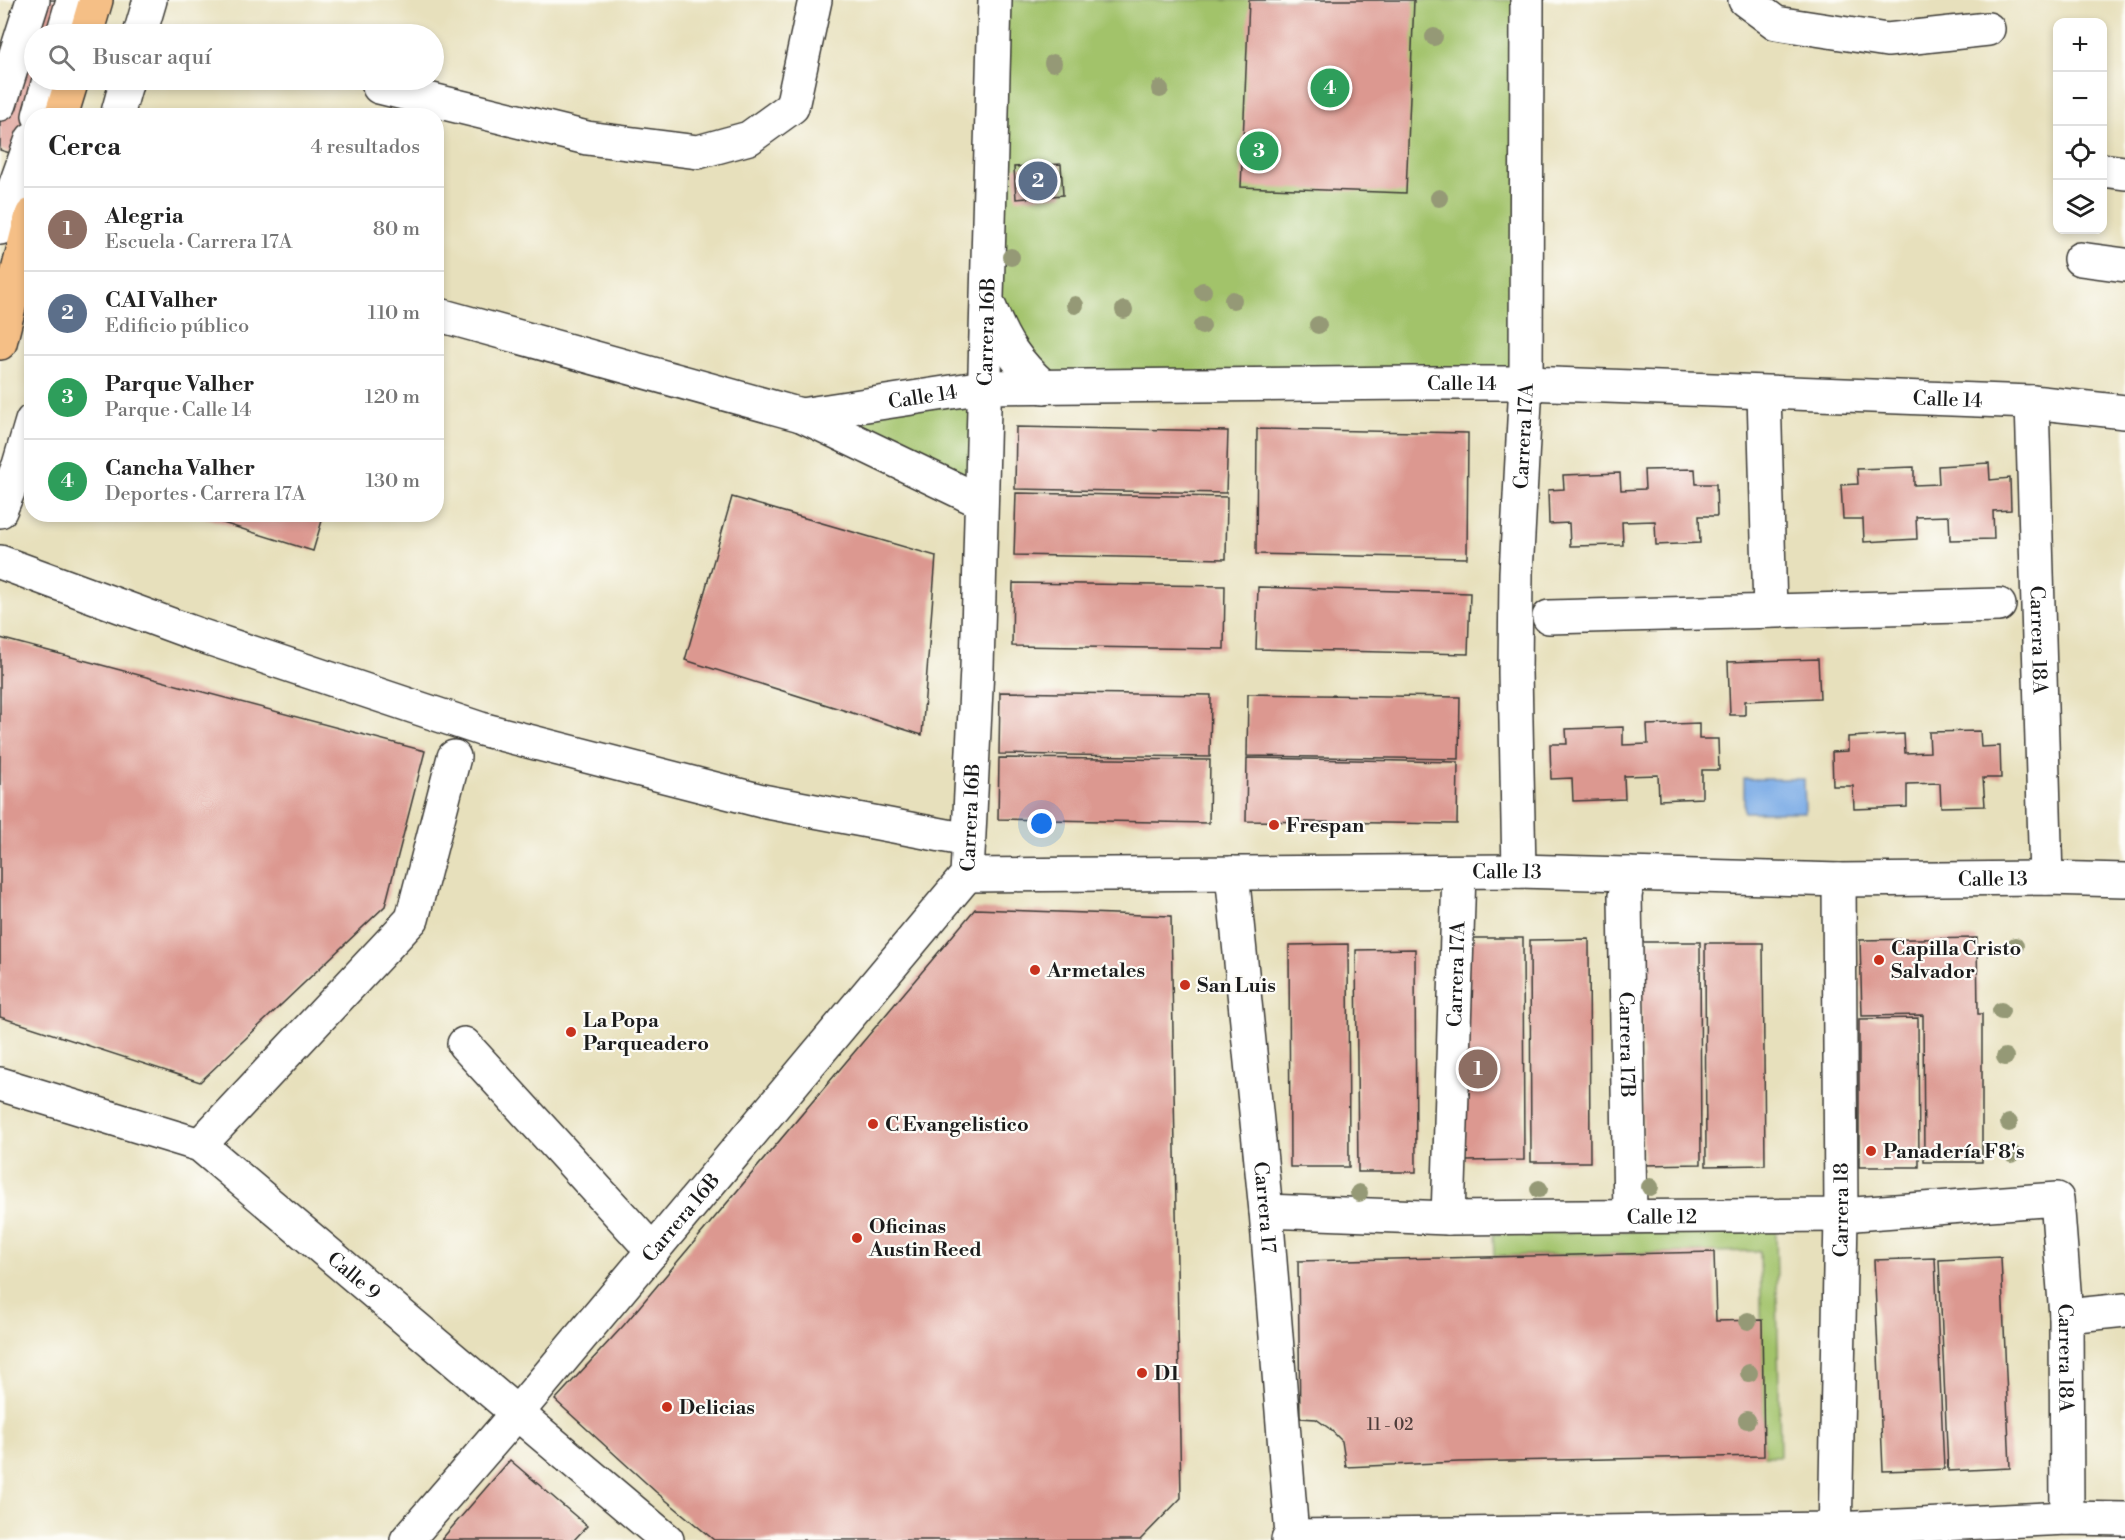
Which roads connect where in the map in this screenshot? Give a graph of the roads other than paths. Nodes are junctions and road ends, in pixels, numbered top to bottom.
1 (33, 0) edge
2 (73, 0) edge
3 (96, 0) edge
4 (150, 0) edge
5 (815, 0) edge
6 (995, 0) edge
7 (1527, 0) edge
8 (1745, 0) edge
9 (25, 24) edge
10 (66, 24) edge
11 (89, 24) edge
12 (143, 24) edge
13 (24, 28) edge
14 (1988, 29) dead end
15 (46, 90) edge
16 (69, 90) edge
17 (124, 90) edge
18 (391, 90) edge
19 (0, 104) edge
20 (41, 108) edge
21 (63, 108) edge
22 (119, 108) edge
23 (24, 161) edge
24 (2107, 171) edge
25 (2125, 173) edge
26 (0, 228) edge
27 (24, 247) edge
28 (2080, 259) dead end
29 (2125, 265) edge
30 (987, 301) junction
31 (444, 316) edge
32 (0, 343) edge
33 (1526, 384) junction
34 (984, 387) junction
35 (1044, 387) junction
36 (1764, 393) junction
37 (2032, 402) junction
38 (2125, 412) edge
39 (801, 415) junction
40 (24, 451) edge
41 (980, 501) junction
42 (0, 511) edge
43 (0, 562) edge
44 (1999, 605) dead end
45 (1770, 611) junction
46 (1549, 617) dead end
47 (454, 757) dead end
48 (968, 840) junction
49 (1519, 871) junction
50 (1459, 872) junction
51 (1232, 873) junction
52 (1629, 874) junction
53 (967, 875) junction
54 (2046, 878) junction
55 (1839, 880) junction
56 (2125, 880) edge
57 (464, 1044) dead end
58 (0, 1084) edge
59 (200, 1145) junction
60 (2057, 1199) joint
61 (1266, 1211) junction
62 (1630, 1215) junction
63 (1841, 1215) junction
64 (1448, 1218) junction
65 (652, 1251) junction
66 (2125, 1310) edge
67 (2066, 1316) junction
68 (517, 1413) junction
69 (2067, 1518) junction
70 (2125, 1519) edge
71 (1835, 1535) edge
72 (1293, 1539) edge
73 (407, 1540) edge
74 (667, 1540) edge

1 - 9 street
2 - 10 street
3 - 11 main road
4 - 12 street
5 - 18 street
6 - 30 street, Carrera 16B
7 - 33 street, Carrera 17A
8 - 14 street
13 - 19 street
15 - 20 street
16 - 21 main road
17 - 22 street
23 - 26 street
24 - 25 street
27 - 32 main road
28 - 29 street
30 - 34 street, Carrera 16B
30 - 35 street
31 - 39 street, Calle 14
33 - 35 street, Calle 14
33 - 36 street, Calle 14
33 - 49 street, Carrera 17A
34 - 35 street, Calle 14
34 - 39 street, Calle 14
34 - 41 street, Carrera 16B
36 - 37 street, Calle 14
36 - 45 street
37 - 38 street, Calle 14
37 - 54 street, Carrera 18A
39 - 41 street, Calle 14
40 - 42 street
41 - 48 street, Carrera 16B
43 - 48 street
44 - 45 street
45 - 46 street
47 - 59 street
48 - 53 street, Carrera 16B
49 - 50 street, Calle 13
49 - 52 street, Calle 13
50 - 51 street, Calle 13
50 - 64 street, Carrera 17A
51 - 53 street, Calle 13
51 - 61 street, Carrera 17
52 - 55 street, Calle 13
52 - 62 street, Carrera 17B
53 - 65 street, Carrera 16B
54 - 55 street, Calle 13
54 - 56 street, Calle 13
55 - 63 street, Carrera 18
57 - 65 street
58 - 59 street, Calle 9
59 - 68 street, Calle 9
60 - 63 street, Calle 12
60 - 67 street, Carrera 18A
61 - 64 street, Calle 12
61 - 72 street, Carrera 17
62 - 63 street, Calle 12
62 - 64 street, Calle 12
63 - 71 street, Carrera 18
65 - 68 street, Carrera 16B
66 - 67 street
67 - 69 street, Carrera 18A
68 - 73 street, Carrera 16B
68 - 74 street, Calle 9
69 - 70 street
69 - 71 street
71 - 72 street

